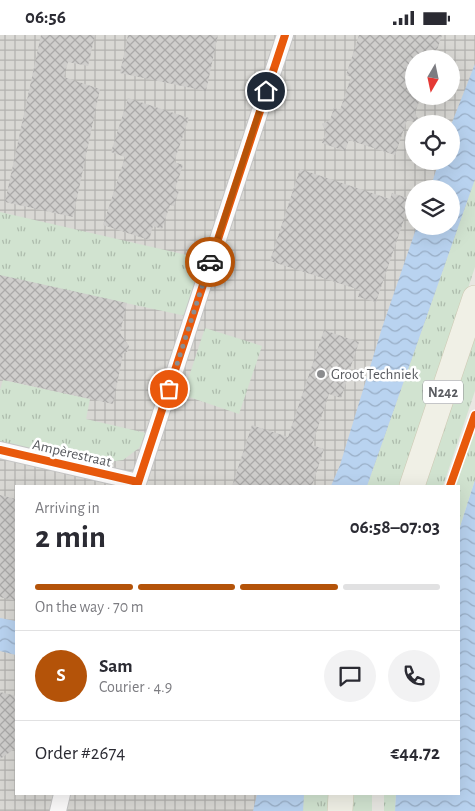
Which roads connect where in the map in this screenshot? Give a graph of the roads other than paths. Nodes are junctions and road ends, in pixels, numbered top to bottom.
1 (285, 35) edge
2 (475, 298) edge
3 (0, 450) edge
4 (137, 484) edge
5 (412, 485) edge
6 (62, 795) edge
7 (340, 795) edge
8 (58, 811) edge
9 (340, 811) edge

1 - 4 street
2 - 5 main road, N242
3 - 4 street, Ampèrestraat
6 - 8 street
7 - 9 main road

